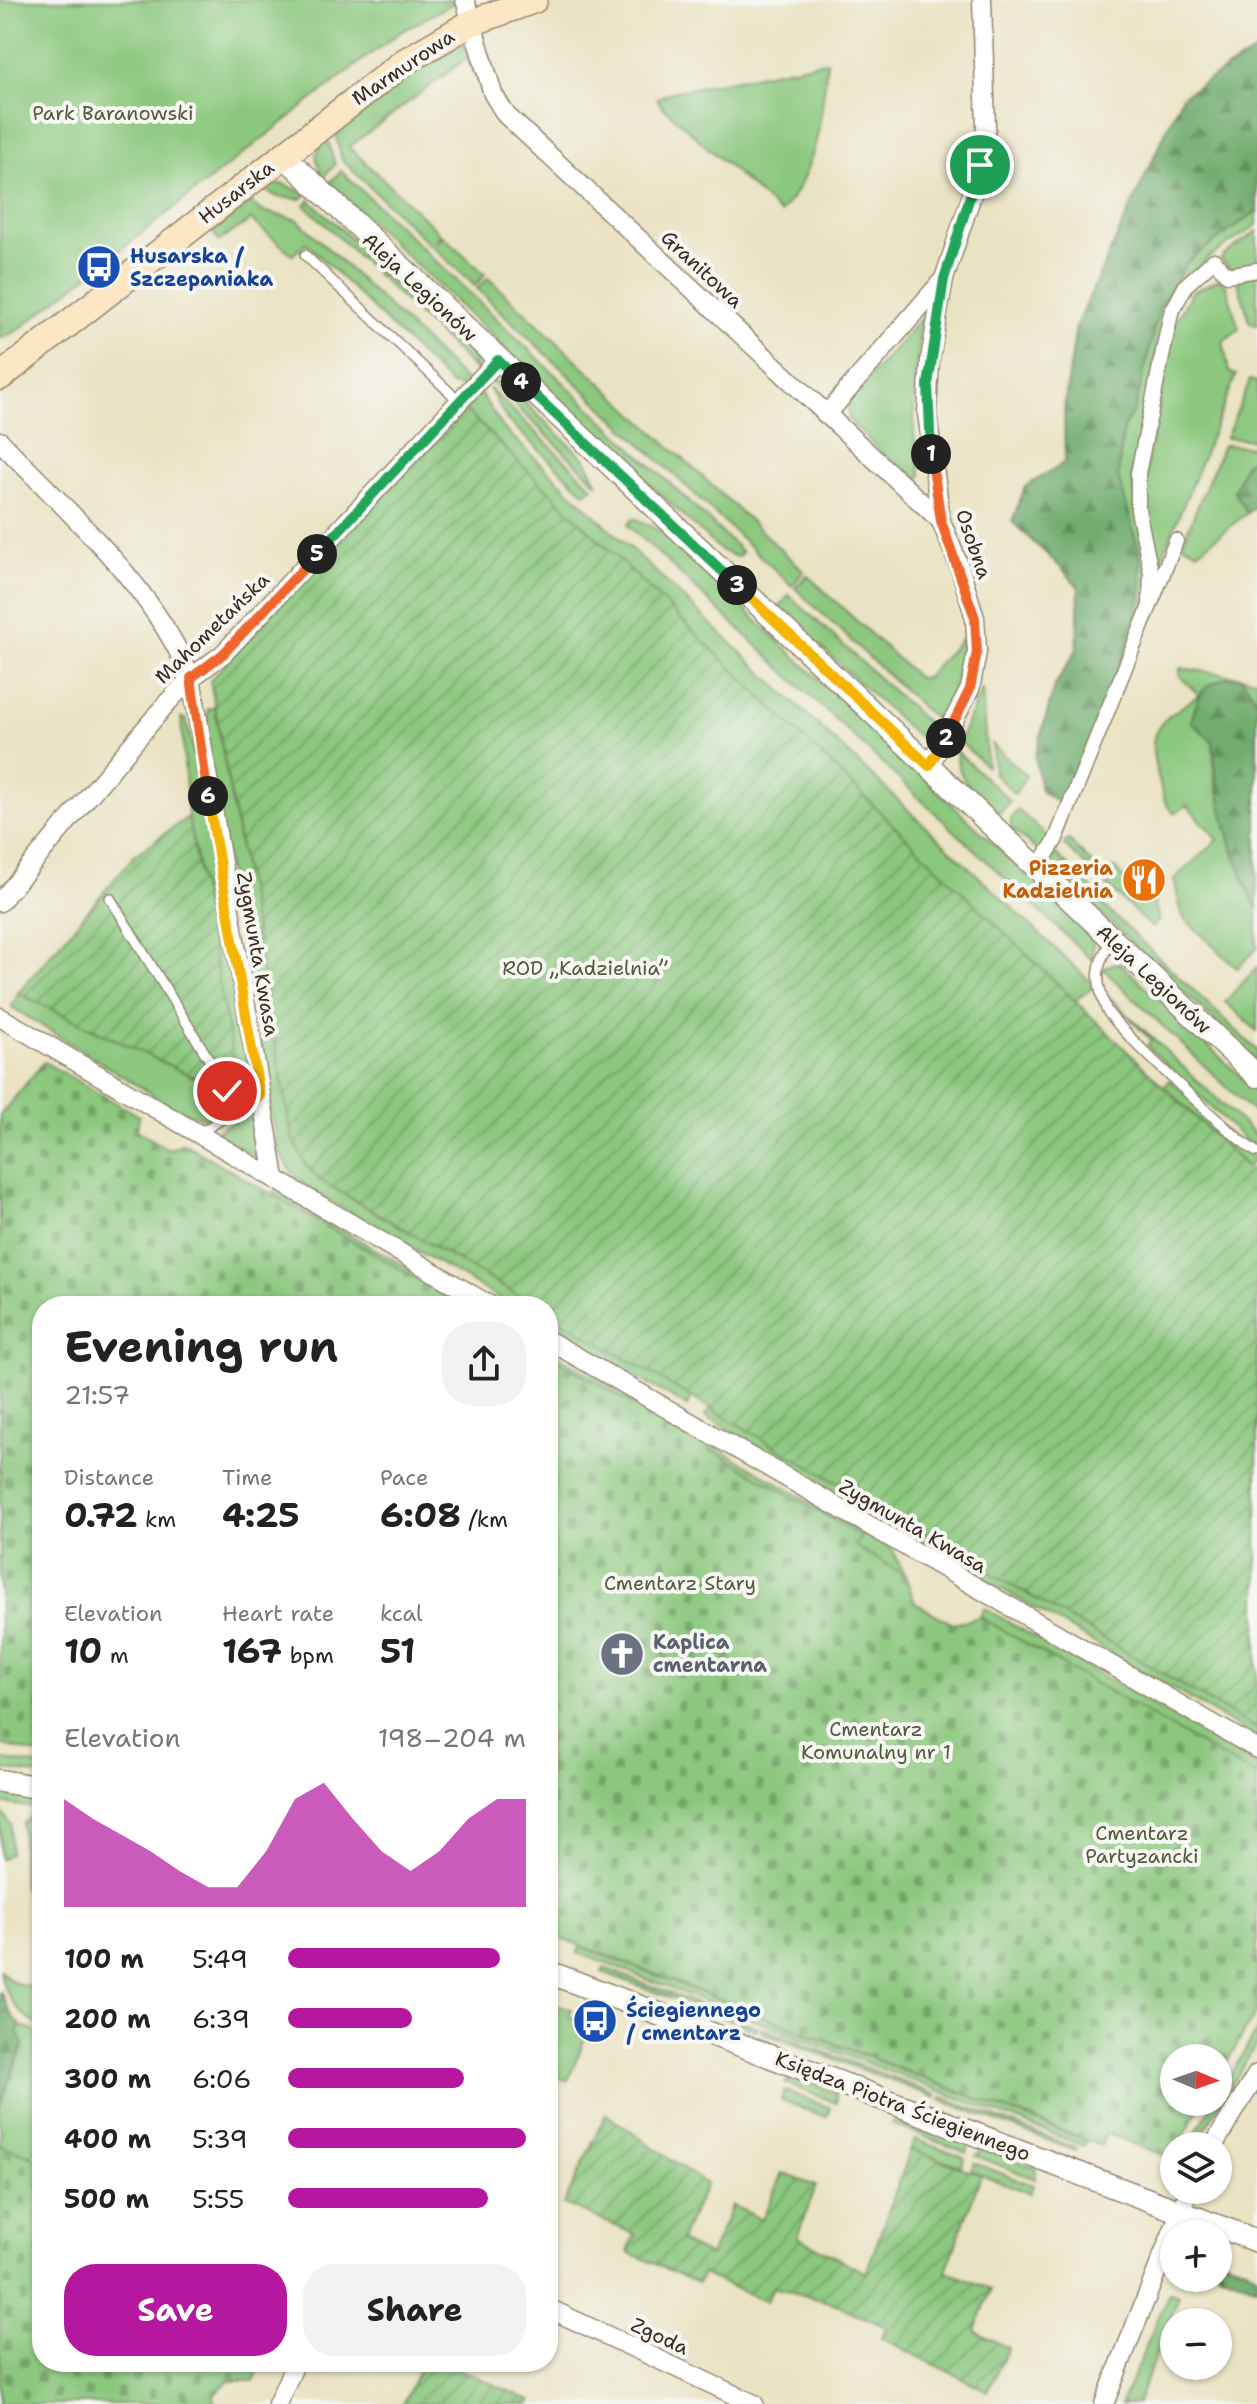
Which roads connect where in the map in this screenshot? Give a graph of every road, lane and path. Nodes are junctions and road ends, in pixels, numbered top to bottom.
1 (534, 0) edge
2 (982, 0) edge
3 (468, 12) edge
4 (283, 155) junction
5 (305, 255) dead end
6 (1257, 270) edge
7 (944, 279) junction
8 (498, 360) junction
9 (0, 377) edge
10 (460, 402) junction
11 (826, 415) junction
12 (0, 441) edge
13 (941, 521) junction
14 (1176, 541) dead end
15 (1150, 604) junction
16 (191, 678) junction
17 (929, 766) junction
18 (1037, 869) junction
19 (110, 898) dead end
20 (0, 902) edge
21 (1112, 940) junction
22 (0, 1017) edge
23 (1257, 1076) edge
24 (260, 1096) junction
25 (237, 1113) junction
26 (199, 1133) junction
27 (1257, 1152) edge
28 (275, 1178) junction
29 (474, 1296) edge
30 (558, 1346) edge
31 (1257, 1749) edge
32 (0, 1781) edge
33 (32, 1786) edge
34 (558, 1976) edge
35 (1257, 2074) edge
36 (1222, 2132) edge
37 (1183, 2204) edge
38 (1180, 2212) junction
39 (1257, 2241) edge
40 (558, 2313) edge
41 (291, 2372) edge
42 (277, 2404) edge
43 (754, 2404) edge
44 (1104, 2404) edge

1 - 3 main road, Marmurowa
2 - 7 street, Osobna
3 - 4 main road, Marmurowa
3 - 11 street, Granitowa
4 - 8 street, Aleja Legionów
4 - 9 main road, Husarska
5 - 10 lane
6 - 15 street
7 - 11 street, Osobna
7 - 13 street, Osobna
8 - 10 street, Mahometańska
8 - 17 street, Aleja Legionów
10 - 16 street, Mahometańska
11 - 13 street, Granitowa
12 - 16 street, Zygmunta Kwasa
13 - 17 street, Osobna
14 - 15 street
15 - 18 street
16 - 20 street, Mahometańska
16 - 24 street, Zygmunta Kwasa
17 - 18 street, Aleja Legionów
18 - 21 street, Aleja Legionów
19 - 25 lane
21 - 23 street, Aleja Legionów
21 - 27 lane
22 - 26 street
24 - 25 lane
24 - 28 street, Zygmunta Kwasa
25 - 26 lane
26 - 28 street
28 - 29 street
30 - 31 street, Zygmunta Kwasa
32 - 33 street
34 - 38 street, Księdza Piotra Ściegiennego
35 - 36 street
37 - 38 street
38 - 39 street, Księdza Piotra Ściegiennego
38 - 44 street
40 - 43 street, Zgoda
41 - 42 street

